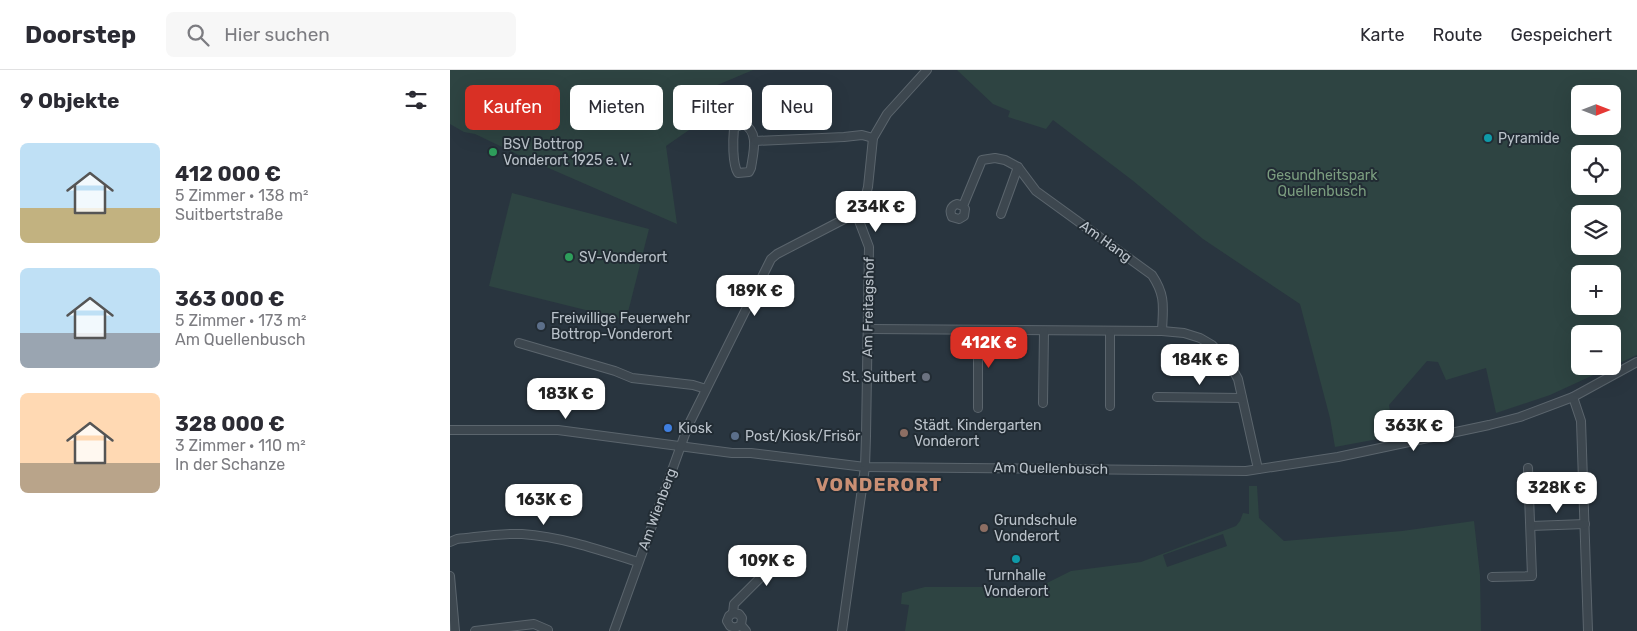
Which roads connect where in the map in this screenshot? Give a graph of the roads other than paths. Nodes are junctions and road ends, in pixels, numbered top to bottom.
1 (927, 70) edge
2 (873, 138) junction
3 (755, 141) junction
4 (1018, 167) junction
5 (963, 206) dead end
6 (856, 212) junction
7 (1001, 214) dead end
8 (868, 329) junction
9 (978, 331) junction
10 (1044, 331) junction
11 (1162, 331) junction
12 (1110, 332) junction
13 (518, 344) dead end
14 (1637, 362) edge
15 (706, 389) junction
16 (1157, 397) dead end
17 (1572, 397) junction
18 (1242, 398) junction
19 (1043, 404) dead end
20 (1110, 406) dead end
21 (978, 408) dead end
22 (450, 430) edge
23 (680, 447) junction
24 (865, 467) junction
25 (1528, 468) dead end
26 (1258, 469) junction
27 (1585, 524) junction
28 (1530, 526) junction
29 (450, 542) edge
30 (784, 554) dead end
31 (638, 562) junction
32 (450, 576) edge
33 (1492, 577) dead end
34 (734, 613) junction
35 (743, 628) edge
36 (548, 630) dead end
37 (455, 631) edge
38 (475, 631) edge
39 (614, 631) edge
40 (842, 631) edge
41 (1588, 631) edge

1 - 2 street
2 - 3 street
2 - 6 street
3 - 3 street
4 - 5 street
4 - 7 street
4 - 11 street, Am Hang
6 - 8 street, Am Freitagshof
6 - 15 street, Am Wienberg
8 - 9 street
8 - 24 street, Am Freitagshof
9 - 10 street
9 - 21 street
10 - 12 street
10 - 19 street
11 - 12 street
11 - 18 street
12 - 20 street
13 - 15 street
14 - 17 street, Am Quellenbusch
15 - 23 street, Am Wienberg
16 - 18 street
17 - 26 street, Am Quellenbusch
17 - 27 street
18 - 26 street
22 - 23 street, Am Quellenbusch
23 - 24 street, Am Quellenbusch
23 - 31 street, Am Wienberg
24 - 26 street, Am Quellenbusch
24 - 40 street, Am Freitagshof
25 - 28 street
27 - 28 street
27 - 41 street
28 - 33 street
29 - 31 street
30 - 34 street
31 - 39 street, Am Wienberg
32 - 37 street
34 - 35 street
34 - 35 street
36 - 38 street

